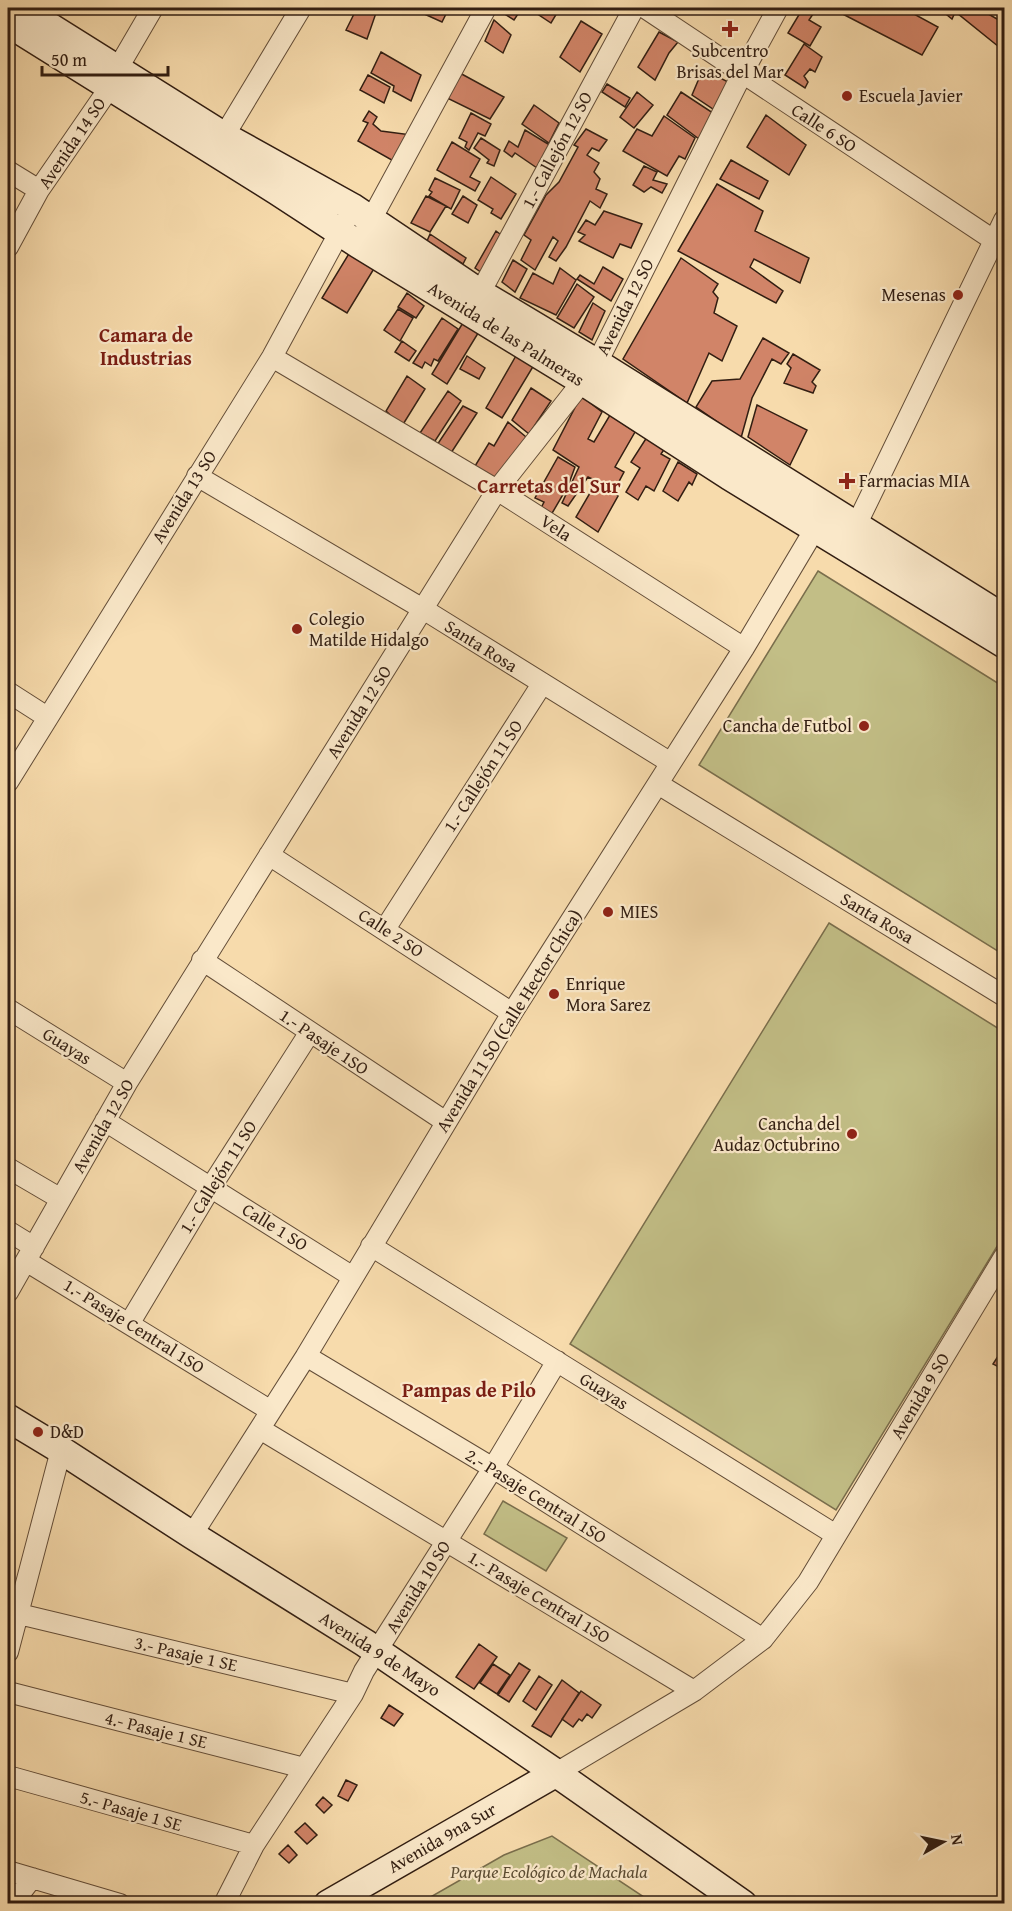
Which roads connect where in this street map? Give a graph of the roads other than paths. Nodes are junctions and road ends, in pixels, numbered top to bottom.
1 (21, 8) edge
2 (153, 8) edge
3 (301, 8) edge
4 (486, 8) edge
5 (634, 8) edge
6 (645, 8) edge
7 (778, 8) edge
8 (8, 23) edge
9 (742, 74) junction
10 (114, 77) junction
11 (224, 136) junction
12 (8, 171) edge
13 (39, 190) junction
14 (361, 213) junction
15 (1005, 220) edge
16 (349, 238) junction
17 (1000, 244) edge
18 (8, 247) edge
19 (480, 293) junction
20 (272, 357) junction
21 (589, 372) junction
22 (197, 476) junction
23 (497, 490) junction
24 (821, 518) junction
25 (851, 537) junction
26 (423, 609) junction
27 (1005, 618) edge
28 (1005, 644) edge
29 (744, 648) junction
30 (542, 684) junction
31 (8, 692) edge
32 (47, 717) junction
33 (670, 764) junction
34 (8, 782) edge
35 (658, 784) junction
36 (269, 855) junction
37 (385, 929) junction
38 (202, 960) junction
39 (1005, 996) edge
40 (8, 1009) edge
41 (512, 1013) junction
42 (310, 1032) junction
43 (127, 1083) junction
44 (105, 1121) junction
45 (446, 1122) junction
46 (8, 1168) edge
47 (211, 1187) junction
48 (62, 1199) junction
49 (8, 1231) edge
50 (371, 1246) junction
51 (30, 1254) junction
52 (1005, 1257) edge
53 (353, 1277) junction
54 (8, 1292) edge
55 (129, 1323) junction
56 (306, 1356) junction
57 (557, 1361) junction
58 (271, 1411) junction
59 (8, 1418) edge
60 (260, 1429) junction
61 (61, 1450) junction
62 (493, 1468) junction
63 (192, 1535) junction
64 (836, 1535) junction
65 (447, 1541) junction
66 (19, 1614) junction
67 (764, 1639) junction
68 (377, 1651) junction
69 (8, 1652) edge
70 (694, 1691) junction
71 (8, 1692) edge
72 (353, 1694) junction
73 (304, 1767) junction
74 (556, 1773) junction
75 (8, 1776) edge
76 (254, 1845) junction
77 (8, 1871) edge
78 (32, 1878) junction
79 (12, 1904) edge
80 (120, 1904) edge
81 (224, 1904) edge
82 (328, 1904) edge
83 (743, 1904) edge

1 - 10 street, Avenida de las Palmeras
2 - 10 street, Avenida 14 SO
3 - 11 street
4 - 14 street, Avenida 13 SO
5 - 19 street, 1.- Callejón 12 SO
6 - 9 street, Calle 6 SO
7 - 9 street, Avenida 12 SO
8 - 10 street, Avenida de las Palmeras
9 - 17 street, Calle 6 SO
9 - 21 street, Avenida 12 SO
10 - 11 street, Avenida de las Palmeras
10 - 13 street, Avenida 14 SO
10 - 16 street, Avenida de las Palmeras
11 - 14 street, Avenida de las Palmeras
12 - 13 street
13 - 18 street, Avenida 14 SO
14 - 16 street, Avenida 13 SO
14 - 19 street, Avenida de las Palmeras
15 - 17 street
16 - 20 street, Avenida 13 SO
16 - 21 street, Avenida de las Palmeras
17 - 25 street
19 - 21 street, Avenida de las Palmeras
20 - 22 street, Avenida 13 SO
20 - 23 street, Vela
21 - 23 street, Avenida 12 SO
21 - 24 street, Avenida de las Palmeras
22 - 26 street, Santa Rosa
22 - 32 street, Avenida 13 SO
23 - 26 street, Avenida 12 SO
23 - 29 street, Vela
24 - 25 street, Avenida de las Palmeras
24 - 29 street, Avenida 11 SO (Calle Hector Chica)
25 - 27 street, Avenida de las Palmeras
25 - 28 street, Avenida de las Palmeras
26 - 30 street, Santa Rosa
26 - 36 street, Avenida 12 SO
29 - 33 street, Avenida 11 SO (Calle Hector Chica)
30 - 33 street, Santa Rosa
30 - 37 street, 1.- Callejón 11 SO
31 - 32 street
32 - 34 street, Avenida 13 SO
33 - 35 street, Avenida 11 SO (Calle Hector Chica)
35 - 39 street, Santa Rosa
35 - 41 street, Avenida 11 SO (Calle Hector Chica)
36 - 37 street, Calle 2 SO
36 - 38 street, Avenida 12 SO
37 - 41 street, Calle 2 SO
38 - 42 street, 1.- Pasaje 1SO
38 - 43 street, Avenida 12 SO
40 - 43 street, Guayas
41 - 45 street, Avenida 11 SO (Calle Hector Chica)
42 - 45 street, 1.- Pasaje 1SO
42 - 47 street, 1.- Callejón 11 SO
43 - 44 street, Avenida 12 SO
44 - 47 street, Calle 1 SO
44 - 48 street, Avenida 12 SO
45 - 50 street, Avenida 11 SO (Calle Hector Chica)
46 - 48 street
47 - 53 street, Calle 1 SO
47 - 55 street, 1.- Callejón 11 SO
48 - 51 street, Avenida 12 SO
49 - 51 street, 1.- Pasaje Central 1SO
50 - 53 street, Avenida 11 SO (Calle Hector Chica)
50 - 57 street, Guayas
51 - 54 street, Avenida 12 SO
51 - 55 street, 1.- Pasaje Central 1SO
52 - 64 street, Avenida 9 SO
53 - 56 street, Avenida 11 SO (Calle Hector Chica)
55 - 58 street, 1.- Pasaje Central 1SO
56 - 58 street, Avenida 11 SO (Calle Hector Chica)
56 - 62 street, 2.- Pasaje Central 1SO
57 - 62 street, Avenida 10 SO
57 - 64 street, Guayas
58 - 60 street, Avenida 11 SO (Calle Hector Chica)
59 - 61 street, Avenida 9 de Mayo
60 - 63 street, Avenida 11 SO (Calle Hector Chica)
60 - 65 street, 1.- Pasaje Central 1SO
61 - 63 street, Avenida 9 de Mayo
61 - 66 street
62 - 65 street, Avenida 10 SO
62 - 67 street, 2.- Pasaje Central 1SO
63 - 68 street, Avenida 9 de Mayo
64 - 67 street, Avenida 9 SO
65 - 68 street, Avenida 10 SO
65 - 70 street, 1.- Pasaje Central 1SO
66 - 69 street
66 - 72 street, 3.- Pasaje 1 SE
67 - 70 street, Avenida 9 SO
68 - 72 street, Avenida 10 SO
68 - 74 street, Avenida 9 de Mayo
70 - 74 street, Avenida 9 SO
71 - 73 street, 4.- Pasaje 1 SE
72 - 73 street, Avenida 10 SO
73 - 76 street, Avenida 10 SO
74 - 82 street, Avenida 9na Sur
74 - 83 street, Avenida 9 de Mayo
75 - 76 street, 5.- Pasaje 1 SE
76 - 81 street, Avenida 10 SO
77 - 78 street
78 - 79 street
78 - 80 street

